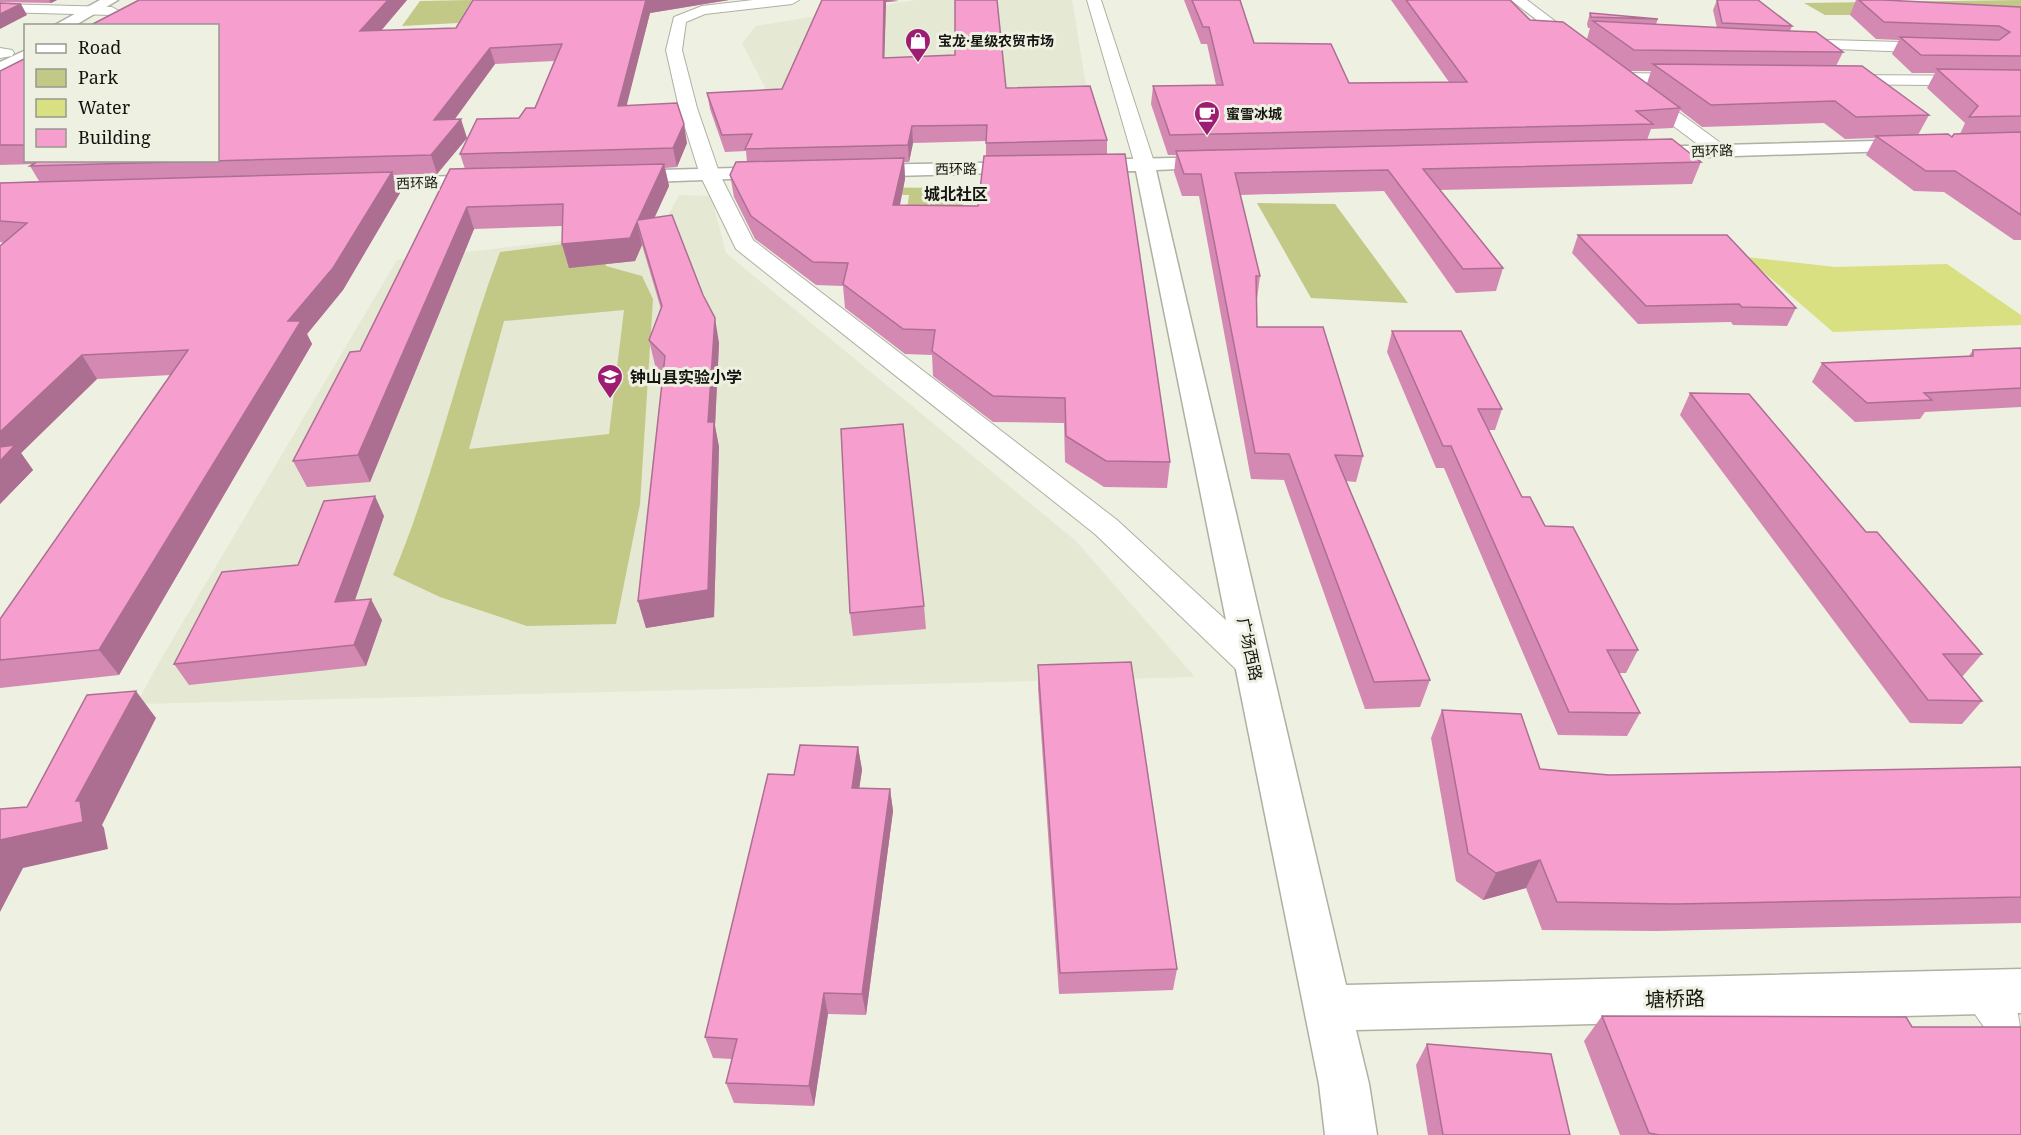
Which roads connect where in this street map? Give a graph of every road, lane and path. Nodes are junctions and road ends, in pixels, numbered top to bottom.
1 (792, 0) edge
2 (1094, 0) edge
3 (1518, 0) edge
4 (115, 5) edge
5 (0, 8) edge
6 (91, 10) junction
7 (65, 24) edge
8 (86, 24) edge
9 (1563, 33) junction
10 (1586, 35) dead end
11 (24, 44) edge
12 (1770, 44) edge
13 (1955, 49) edge
14 (24, 55) edge
15 (2, 58) edge
16 (1622, 78) junction
17 (1704, 79) edge
18 (1822, 80) edge
19 (2021, 81) edge
20 (1938, 145) edge
21 (1719, 151) junction
22 (1630, 153) edge
23 (1239, 163) edge
24 (1145, 165) junction
25 (840, 172) edge
26 (793, 173) edge
27 (710, 175) junction
28 (605, 177) edge
29 (514, 180) edge
30 (328, 185) edge
31 (1254, 666) junction
32 (2004, 991) edge
33 (1328, 1008) junction
34 (2021, 1041) edge
35 (1351, 1135) edge

1 - 27 street
2 - 24 street
3 - 9 street
4 - 6 street
4 - 8 street
5 - 6 street
6 - 7 street
9 - 10 street
9 - 16 street
11 - 15 street
12 - 13 street
14 - 15 street
16 - 17 street
16 - 21 street
18 - 19 street
20 - 21 street, 西环路
21 - 22 street, 西环路
23 - 24 street, 西环路
24 - 25 street, 西环路
24 - 31 street, 广场西路
26 - 27 street
27 - 28 street
27 - 31 street
29 - 30 street, 西环路
31 - 33 street, 广场西路
32 - 33 street, 塘桥路
32 - 34 street
33 - 35 street, 广场西路

